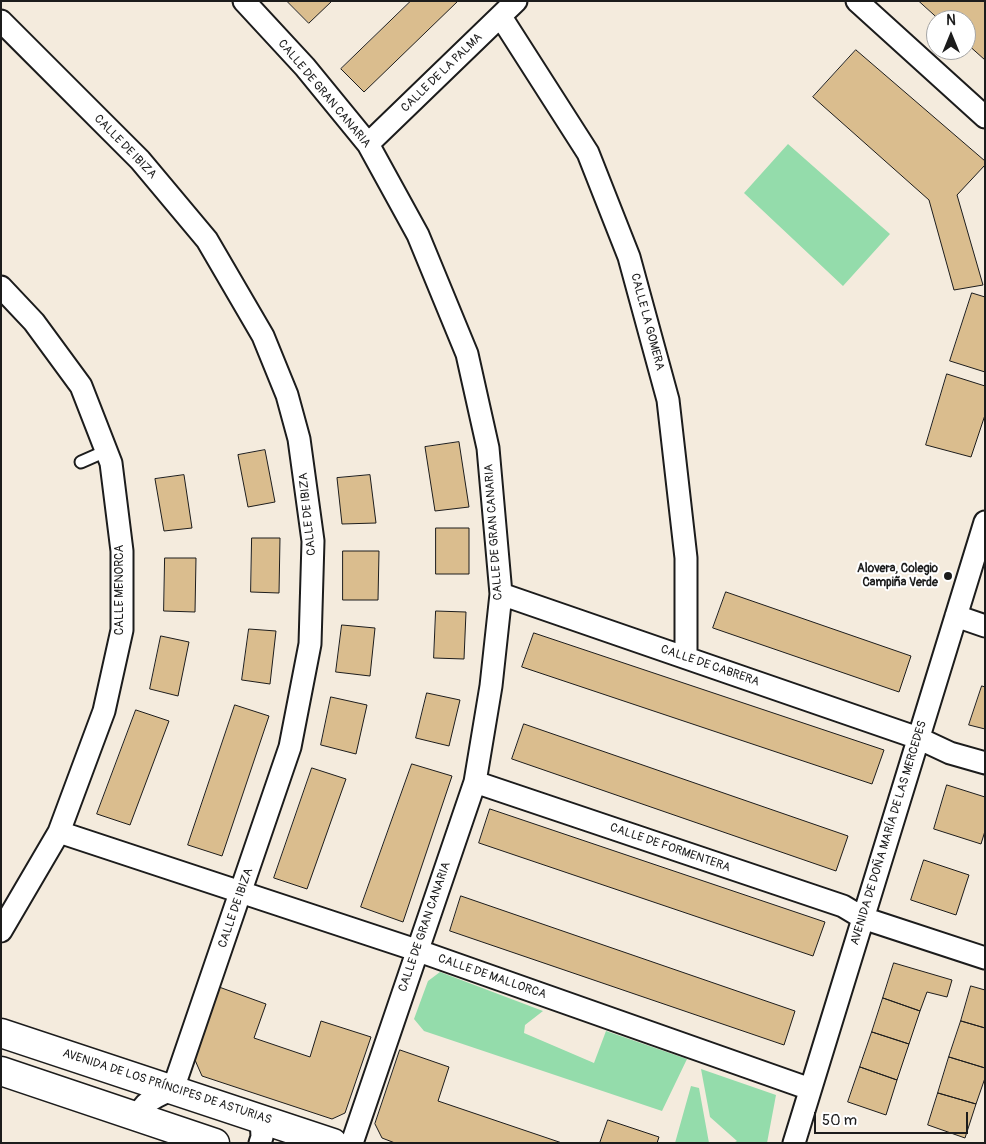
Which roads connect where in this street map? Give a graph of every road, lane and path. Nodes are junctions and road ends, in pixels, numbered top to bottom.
1 (516, 1) edge
2 (857, 1) edge
3 (246, 2) edge
4 (501, 18) junction
5 (1, 21) edge
6 (985, 117) edge
7 (368, 144) junction
8 (1, 287) edge
9 (106, 451) junction
10 (81, 462) dead end
11 (985, 522) edge
12 (501, 594) junction
13 (956, 616) junction
14 (985, 626) edge
15 (686, 658) junction
16 (918, 738) junction
17 (985, 763) edge
18 (475, 782) junction
19 (59, 832) junction
20 (242, 893) junction
21 (863, 918) junction
22 (1, 931) edge
23 (416, 950) junction
24 (985, 958) edge
25 (1, 1033) edge
26 (1, 1071) edge
27 (173, 1089) junction
28 (810, 1089) junction
29 (138, 1117) junction
30 (261, 1130) edge
31 (215, 1143) edge
32 (333, 1143) edge
33 (352, 1143) edge
34 (794, 1143) edge

1 - 4 street, CALLE DE LA PALMA
2 - 6 street
3 - 7 street, CALLE DE GRAN CANARIA
4 - 7 street, CALLE DE LA PALMA
4 - 15 street, CALLE LA GOMERA
5 - 20 street, CALLE DE IBIZA
7 - 12 street, CALLE DE GRAN CANARIA
8 - 9 street, CALLE MENORCA
9 - 10 lane
9 - 19 street, CALLE MENORCA
11 - 13 street, AVENIDA DE DOÑA MARÍA DE LAS MERCEDES
12 - 15 street, CALLE DE CABRERA
12 - 18 street, CALLE DE GRAN CANARIA
13 - 14 street
13 - 16 street, AVENIDA DE DOÑA MARÍA DE LAS MERCEDES
15 - 16 street, CALLE DE CABRERA
16 - 17 street, CALLE DE CABRERA
16 - 21 street, AVENIDA DE DOÑA MARÍA DE LAS MERCEDES
18 - 21 street, CALLE DE FORMENTERA
18 - 23 street, CALLE DE GRAN CANARIA
19 - 20 street, CALLE DE MALLORCA
19 - 22 street, CALLE MENORCA
20 - 23 street, CALLE DE MALLORCA
20 - 27 street, CALLE DE IBIZA
21 - 24 street, CALLE DE FORMENTERA
21 - 28 street, AVENIDA DE DOÑA MARÍA DE LAS MERCEDES
23 - 28 street, CALLE DE MALLORCA
23 - 33 street, CALLE DE GRAN CANARIA
25 - 27 street, AVENIDA DE LOS PRÍNCIPES DE ASTURIAS
26 - 29 street
27 - 29 street
27 - 30 street, AVENIDA DE LOS PRÍNCIPES DE ASTURIAS
28 - 34 street, AVENIDA DE DOÑA MARÍA DE LAS MERCEDES
29 - 31 street
30 - 32 street, AVENIDA DE LOS PRÍNCIPES DE ASTURIAS

